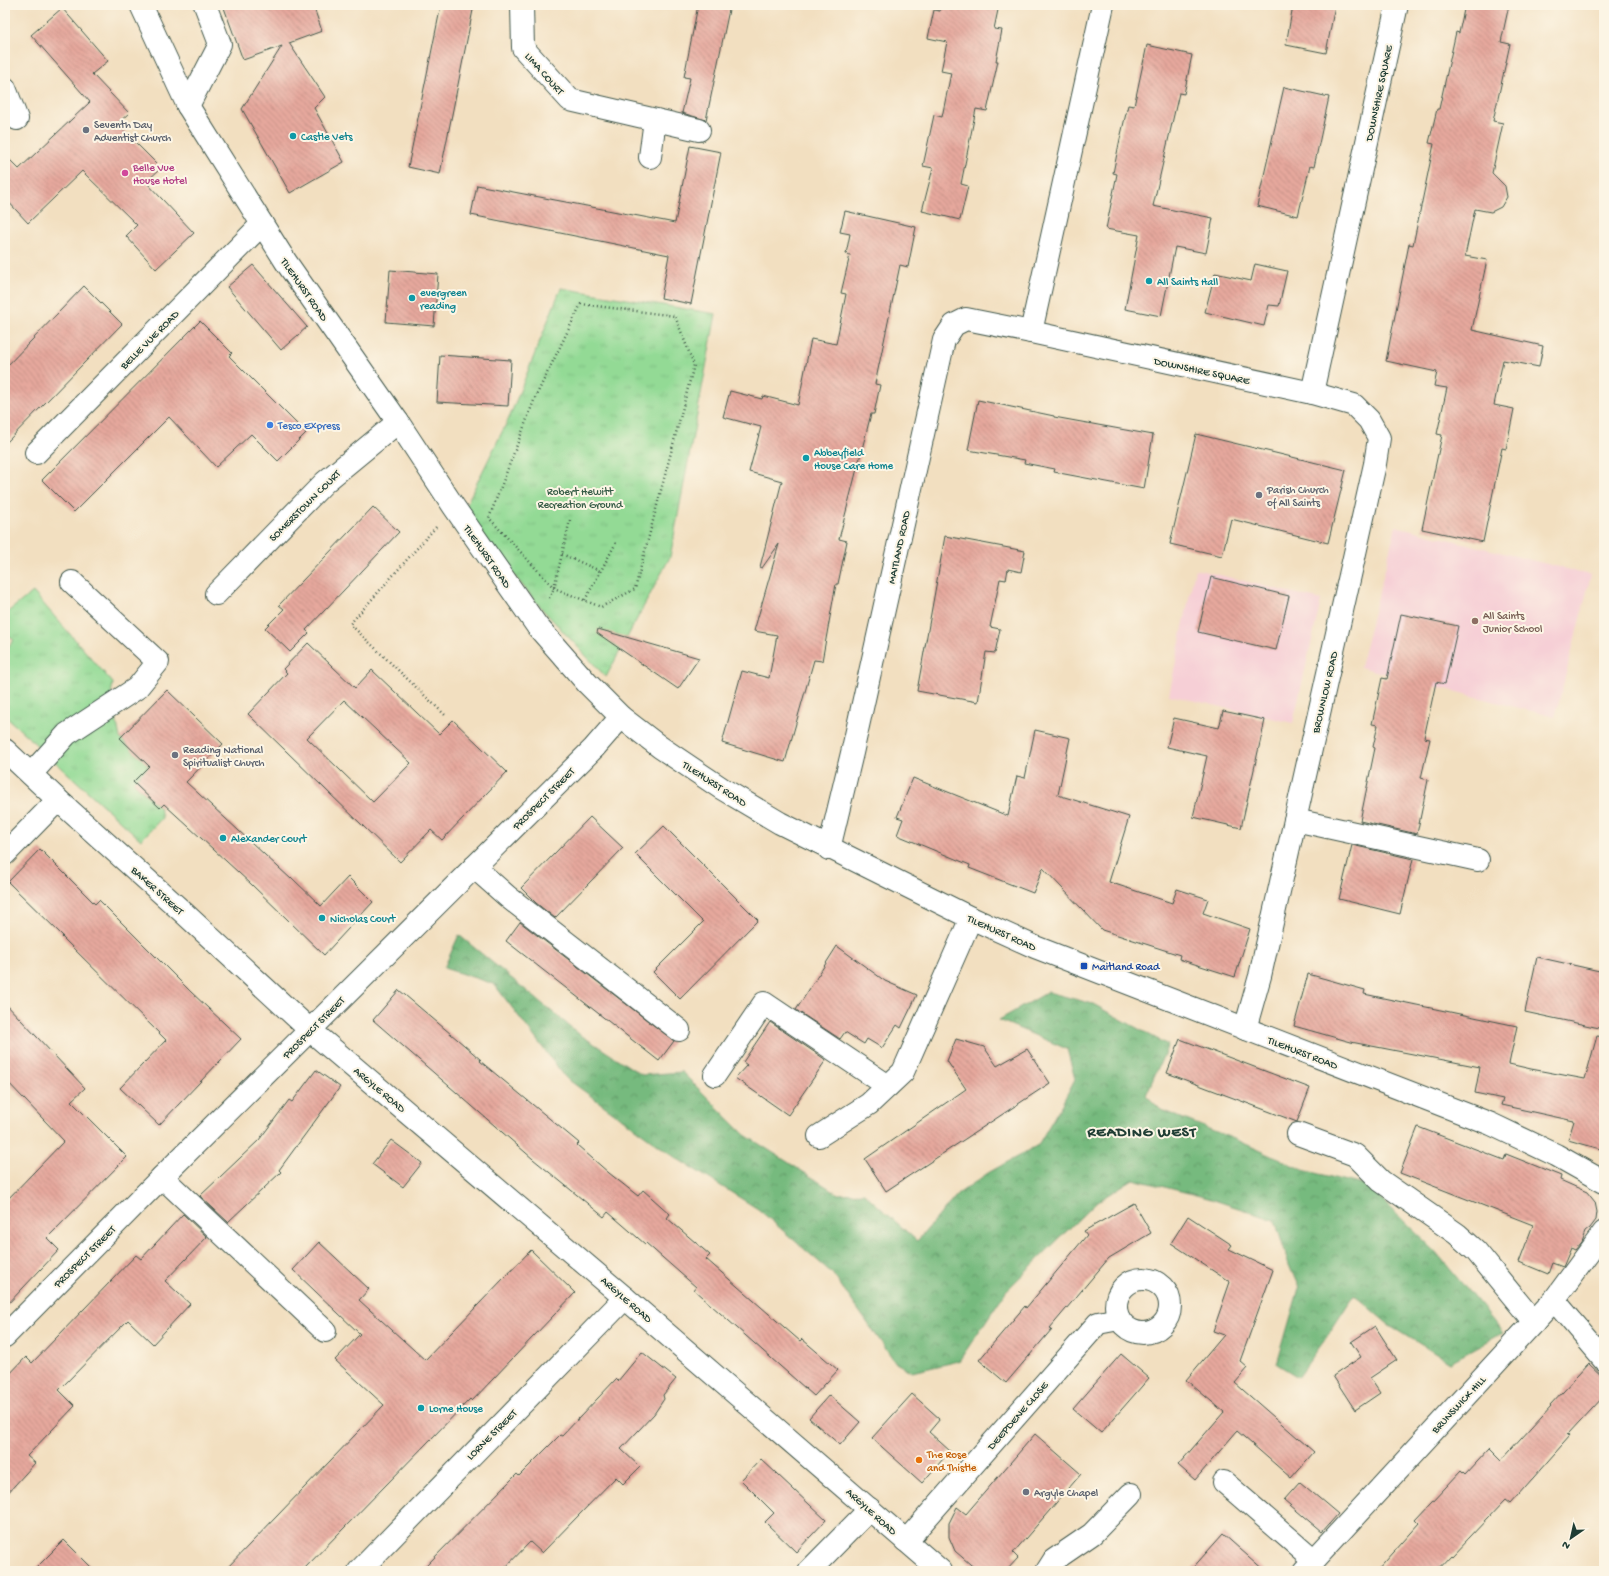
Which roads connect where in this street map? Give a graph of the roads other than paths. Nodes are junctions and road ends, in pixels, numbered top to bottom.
1 (141, 5) edge
2 (205, 5) edge
3 (522, 5) edge
4 (1104, 5) edge
5 (1397, 5) edge
6 (5, 88) edge
7 (188, 106) junction
8 (17, 119) dead end
9 (655, 120) junction
10 (699, 130) dead end
11 (650, 157) dead end
12 (262, 224) junction
13 (1032, 332) junction
14 (1312, 393) junction
15 (398, 422) junction
16 (36, 453) dead end
17 (72, 582) dead end
18 (216, 594) dead end
19 (621, 717) junction
20 (5, 750) edge
21 (30, 774) junction
22 (58, 800) junction
23 (1295, 820) junction
24 (829, 849) junction
25 (5, 854) edge
26 (1478, 860) dead end
27 (474, 866) junction
28 (971, 918) junction
29 (1246, 1029) junction
30 (310, 1030) junction
31 (679, 1030) dead end
32 (715, 1075) dead end
33 (888, 1086) junction
34 (1298, 1134) dead end
35 (819, 1136) dead end
36 (162, 1177) junction
37 (1604, 1182) edge
38 (1604, 1232) edge
39 (625, 1298) junction
40 (1554, 1300) junction
41 (1119, 1319) dead end
42 (1534, 1322) junction
43 (325, 1331) dead end
44 (5, 1336) edge
45 (1604, 1359) edge
46 (1224, 1482) dead end
47 (1131, 1494) dead end
48 (870, 1509) junction
49 (906, 1541) junction
50 (1309, 1566) edge
51 (359, 1571) edge
52 (809, 1571) edge
53 (941, 1571) edge
54 (1046, 1571) edge

1 - 7 street, TILEHURST ROAD
2 - 7 street
3 - 9 street, LIMA COURT
4 - 13 street
5 - 14 street, DOWNSHIRE SQUARE
6 - 8 street
7 - 12 street, TILEHURST ROAD
9 - 10 street, LIMA COURT
9 - 11 street
12 - 15 street, TILEHURST ROAD
12 - 16 street, BELLE VUE ROAD
13 - 14 street, DOWNSHIRE SQUARE
13 - 24 street, MAITLAND ROAD
14 - 23 street, BROWNLOW ROAD
15 - 18 street, SOMERSTOWN COURT
15 - 19 street, TILEHURST ROAD
17 - 21 street
19 - 24 street, TILEHURST ROAD
19 - 27 street, PROSPECT STREET
20 - 21 street, BAKER STREET
21 - 22 street, BAKER STREET
22 - 25 street
22 - 30 street, BAKER STREET
23 - 26 street
23 - 29 street, BROWNLOW ROAD
24 - 28 street, TILEHURST ROAD
27 - 30 street, PROSPECT STREET
27 - 31 street
28 - 29 street, TILEHURST ROAD
28 - 33 street
29 - 37 street, TILEHURST ROAD
30 - 36 street, PROSPECT STREET
30 - 39 street, ARGYLE ROAD
32 - 33 street
33 - 35 street
34 - 42 street
36 - 43 street
36 - 44 street, PROSPECT STREET
38 - 40 street, BRUNSWICK HILL
39 - 48 street, ARGYLE ROAD
39 - 51 street, LORNE STREET
40 - 42 street, BRUNSWICK HILL
40 - 45 street
41 - 49 street, DEEPDENE CLOSE
42 - 50 street, BRUNSWICK HILL
46 - 50 street
47 - 54 street
48 - 49 street, ARGYLE ROAD
48 - 52 street
49 - 53 street, ARGYLE ROAD

